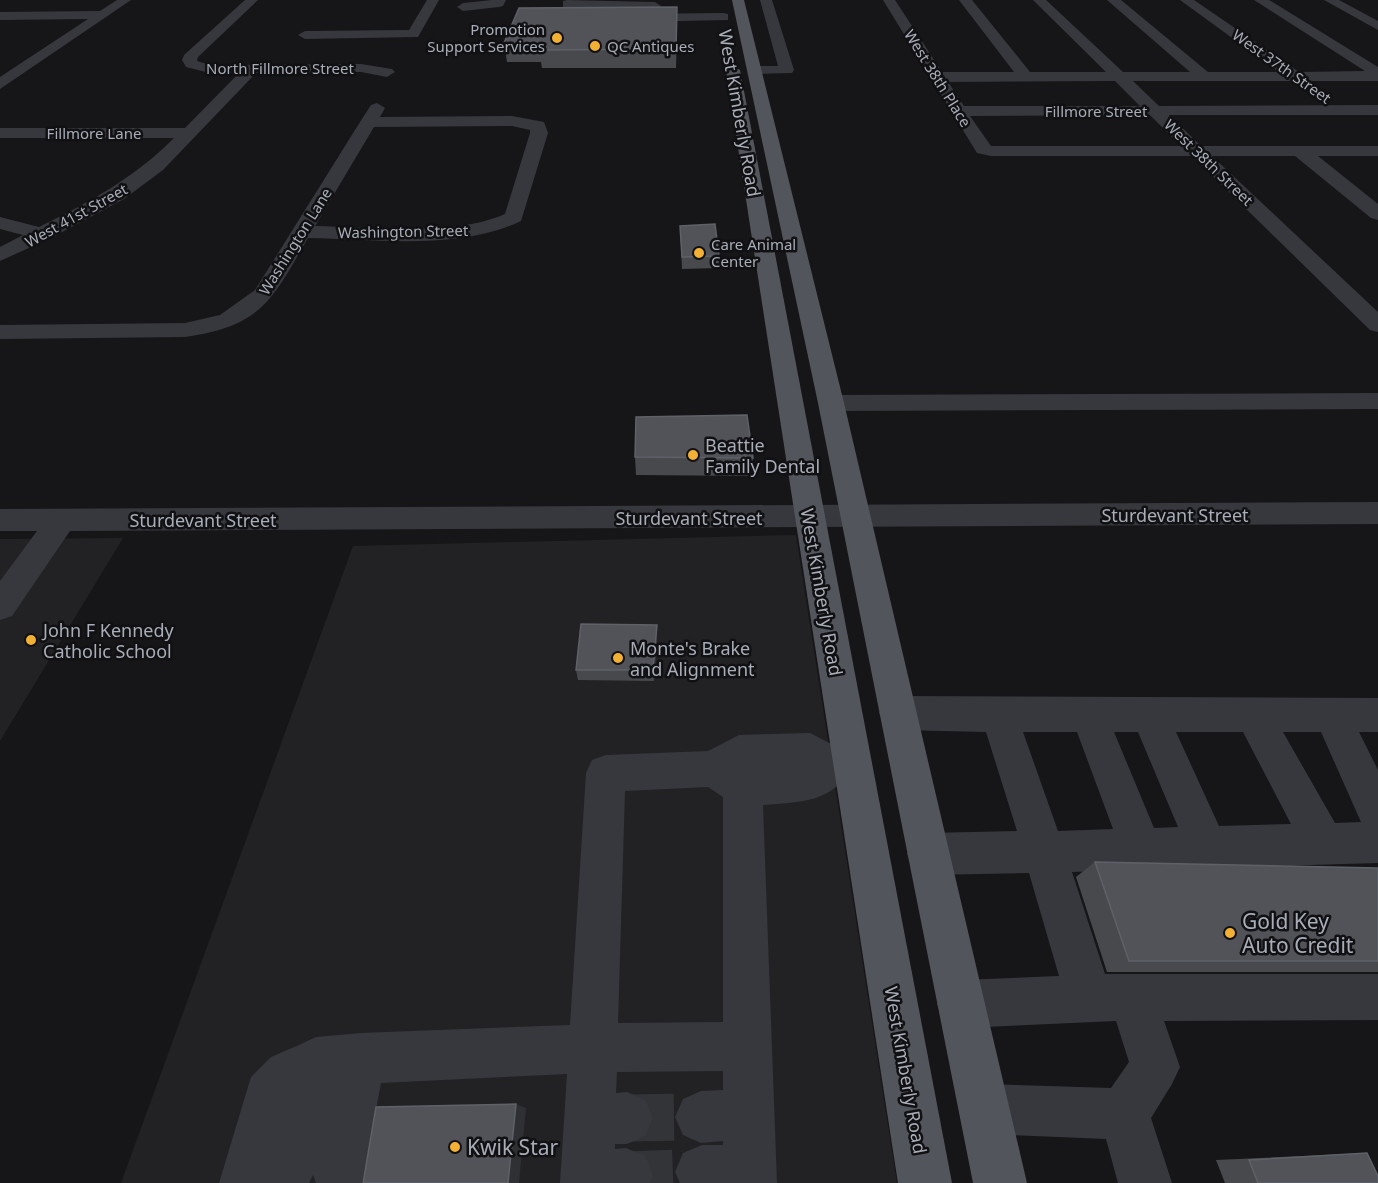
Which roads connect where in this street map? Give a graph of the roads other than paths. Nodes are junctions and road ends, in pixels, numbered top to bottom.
1 (125, 0) edge
2 (252, 0) edge
3 (433, 0) edge
4 (500, 0) edge
5 (766, 0) edge
6 (889, 0) edge
7 (965, 0) edge
8 (1038, 0) edge
9 (1113, 0) edge
10 (1186, 0) edge
11 (1260, 0) edge
12 (1330, 0) edge
13 (624, 2) edge
14 (567, 4) dead end
15 (680, 6) dead end
16 (727, 6) edge
17 (463, 8) dead end
18 (103, 15) junction
19 (0, 16) edge
20 (573, 18) edge
21 (1378, 26) edge
22 (305, 35) dead end
23 (252, 69) junction
24 (754, 70) junction
25 (387, 72) dead end
26 (1378, 74) edge
27 (1119, 76) junction
28 (1204, 76) junction
29 (1296, 76) junction
30 (936, 77) junction
31 (1026, 77) junction
32 (0, 84) edge
33 (1155, 110) junction
34 (1344, 110) junction
35 (1378, 110) edge
36 (958, 111) junction
37 (1370, 127) dead end
38 (0, 133) edge
39 (188, 133) junction
40 (1378, 151) edge
41 (1198, 152) junction
42 (1301, 152) junction
43 (1378, 214) edge
44 (0, 223) edge
45 (504, 225) joint
46 (301, 232) junction
47 (44, 234) junction
48 (0, 255) edge
49 (1378, 325) edge
50 (0, 332) edge
51 (1378, 401) edge
52 (831, 403) junction
53 (1378, 513) edge
54 (856, 517) junction
55 (810, 518) junction
56 (0, 520) edge
57 (61, 520) junction
58 (0, 607) edge
59 (898, 713) junction
60 (999, 715) junction
61 (1089, 715) junction
62 (1150, 715) junction
63 (1254, 715) junction
64 (1332, 715) junction
65 (1378, 716) edge
66 (842, 765) junction
67 (728, 779) junction
68 (1378, 813) edge
69 (1378, 842) edge
70 (1324, 844) junction
71 (1141, 848) junction
72 (1208, 848) junction
73 (1044, 852) junction
74 (928, 854) junction
75 (1378, 997) edge
76 (1111, 999) junction
77 (961, 1004) junction
78 (746, 1046) junction
79 (594, 1048) junction
80 (338, 1060) junction
81 (984, 1109) junction
82 (1124, 1114) junction
83 (339, 1174) dead end
84 (734, 1175) edge
85 (267, 1178) edge
86 (600, 1178) edge
87 (925, 1183) edge
88 (1000, 1183) edge
89 (1145, 1183) edge

1 - 18 street
2 - 23 street, North Fillmore Street
3 - 22 street
4 - 17 street
5 - 24 street, West Kimberly Road
6 - 30 street, West 38th Place
7 - 31 street
8 - 27 street, West 38th Street
9 - 28 street
10 - 29 street, West 37th Street
11 - 26 street
12 - 21 street
13 - 14 street
13 - 15 street
16 - 20 street
16 - 24 main road, West Kimberly Road
16 - 55 main road, West Kimberly Road
18 - 19 street
18 - 32 street
23 - 25 street, North Fillmore Street
23 - 39 street, West 41st Street
24 - 52 main road, West Kimberly Road
26 - 29 street
27 - 28 street
27 - 31 street
27 - 33 street, West 38th Street
28 - 29 street
29 - 34 street, West 37th Street
30 - 31 street
30 - 36 street, West 38th Place
33 - 34 street, Fillmore Street
33 - 36 street, Fillmore Street
33 - 41 street, West 38th Street
34 - 35 street, Fillmore Street
34 - 37 street, West 37th Street
36 - 41 street, West 38th Place
38 - 39 street, Fillmore Lane
39 - 47 street, West 41st Street
40 - 42 street
41 - 42 street
41 - 49 street, West 38th Street
42 - 43 street
44 - 47 street
45 - 46 street, Washington Street
45 - 46 street, Washington Lane
46 - 50 street, Washington Lane
47 - 48 street, West 41st Street
51 - 52 street
52 - 54 main road, West Kimberly Road
53 - 54 street, Sturdevant Street
54 - 55 street, Sturdevant Street
54 - 59 main road, West Kimberly Road
55 - 57 street, Sturdevant Street
55 - 66 main road, West Kimberly Road
56 - 57 street, Sturdevant Street
57 - 58 street
59 - 60 street
59 - 74 main road, West Kimberly Road
60 - 61 street
60 - 73 street
61 - 62 street
61 - 71 street
62 - 63 street
62 - 72 street
63 - 64 street
63 - 70 street
64 - 65 street
64 - 68 street
66 - 67 street
66 - 87 main road, West Kimberly Road
67 - 78 street
67 - 79 street
69 - 70 street
70 - 72 street
71 - 72 street
71 - 73 street
73 - 74 street
73 - 76 street
74 - 77 main road, West Kimberly Road
75 - 76 street
76 - 77 street
76 - 82 street
77 - 81 main road, West Kimberly Road
78 - 79 street
78 - 84 street
79 - 80 street
79 - 86 street
80 - 83 street
80 - 85 street
81 - 82 street
81 - 88 main road, West Kimberly Road
82 - 89 street

